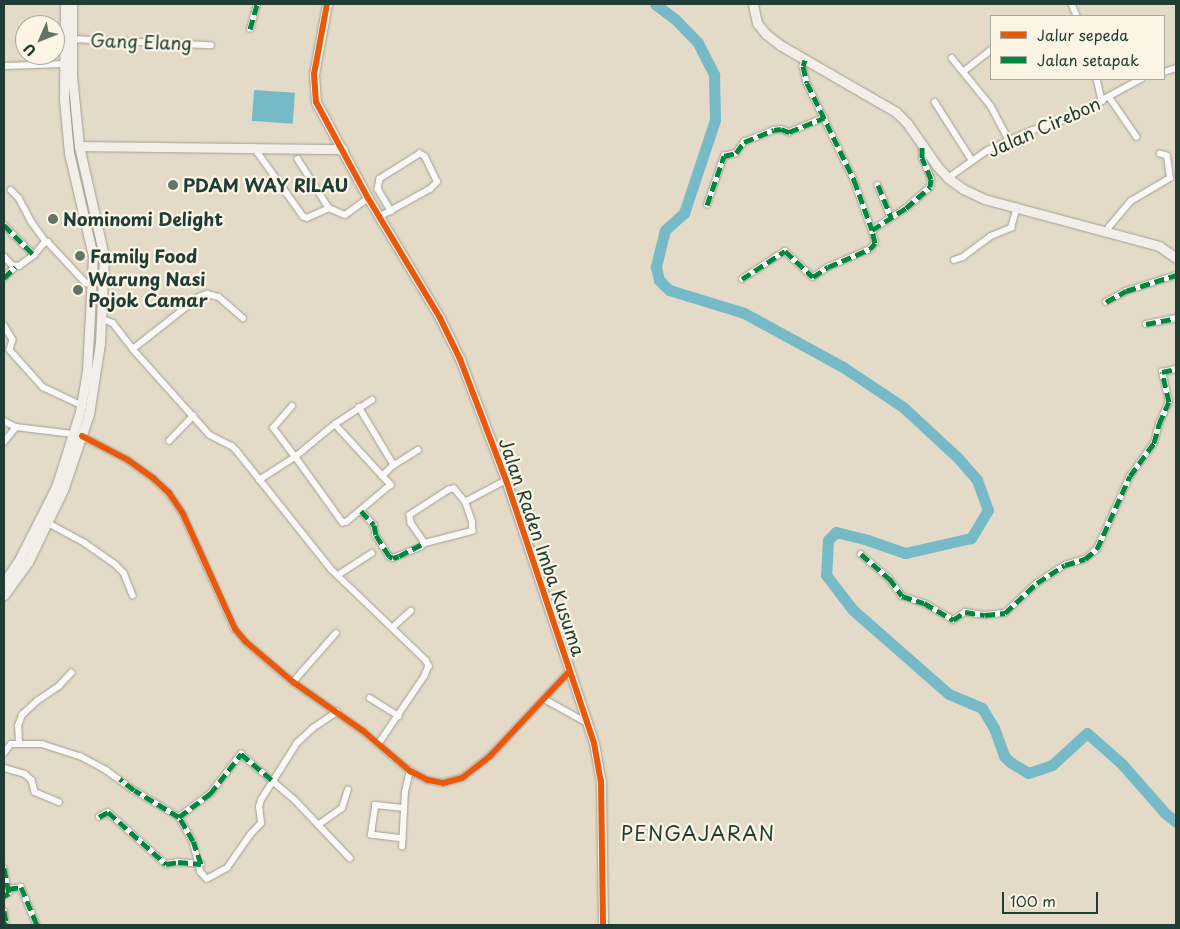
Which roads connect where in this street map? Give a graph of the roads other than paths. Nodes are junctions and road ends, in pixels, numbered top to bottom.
1 (72, 4) edge
2 (257, 4) edge
3 (327, 4) edge
4 (753, 4) edge
5 (250, 29) dead end
6 (71, 40) junction
7 (211, 45) dead end
8 (990, 51) edge
9 (952, 58) dead end
10 (805, 60) junction
11 (34, 65) edge
12 (63, 65) edge
13 (4, 66) edge
14 (963, 72) junction
15 (68, 76) junction
16 (1097, 80) edge
17 (1140, 80) edge
18 (1110, 98) junction
19 (1102, 101) junction
20 (935, 102) dead end
21 (824, 118) junction
22 (327, 124) junction
23 (1137, 137) dead end
24 (1009, 140) junction
25 (922, 144) junction
26 (79, 146) junction
27 (254, 147) junction
28 (323, 148) junction
29 (343, 149) junction
30 (1160, 154) dead end
31 (298, 159) dead end
32 (972, 160) junction
33 (85, 176) junction
34 (74, 177) junction
35 (948, 178) junction
36 (878, 185) dead end
37 (11, 190) dead end
38 (368, 198) junction
39 (707, 205) dead end
40 (1017, 207) junction
41 (329, 208) junction
42 (391, 211) junction
43 (381, 216) junction
44 (891, 218) junction
45 (4, 225) edge
46 (872, 230) junction
47 (1106, 233) junction
48 (46, 242) junction
49 (34, 255) junction
50 (4, 256) edge
51 (1176, 258) edge
52 (954, 260) dead end
53 (15, 267) junction
54 (1176, 275) edge
55 (4, 278) edge
56 (742, 279) dead end
57 (93, 284) junction
58 (1106, 302) dead end
59 (101, 318) junction
60 (243, 318) dead end
61 (1176, 318) edge
62 (1146, 324) dead end
63 (4, 325) edge
64 (90, 334) junction
65 (100, 336) junction
66 (133, 349) junction
67 (1176, 368) edge
68 (372, 400) dead end
69 (292, 406) dead end
70 (360, 407) junction
71 (83, 410) junction
72 (193, 416) junction
73 (4, 421) edge
74 (335, 424) junction
75 (16, 427) junction
76 (78, 435) junction
77 (169, 441) dead end
78 (4, 442) edge
79 (418, 450) dead end
80 (295, 457) junction
81 (394, 465) junction
82 (383, 476) junction
83 (259, 480) junction
84 (506, 480) junction
85 (59, 489) junction
86 (465, 502) junction
87 (361, 511) junction
88 (48, 523) junction
89 (425, 543) junction
90 (372, 553) dead end
91 (861, 554) dead end
92 (24, 560) junction
93 (338, 575) junction
94 (7, 583) edge
95 (4, 595) edge
96 (132, 595) dead end
97 (411, 611) dead end
98 (393, 628) junction
99 (336, 633) dead end
100 (569, 672) junction
101 (71, 673) dead end
102 (293, 682) junction
103 (370, 698) dead end
104 (544, 699) junction
105 (336, 712) junction
106 (399, 716) junction
107 (587, 722) junction
108 (19, 744) junction
109 (379, 744) junction
110 (4, 753) edge
111 (4, 768) edge
112 (410, 771) junction
113 (272, 780) junction
114 (348, 790) dead end
115 (59, 802) dead end
116 (404, 808) junction
117 (99, 817) dead end
118 (179, 817) junction
119 (318, 825) junction
120 (402, 839) junction
121 (402, 847) dead end
122 (350, 858) dead end
123 (201, 864) junction
124 (4, 868) edge
125 (8, 889) junction
126 (4, 896) edge
127 (4, 911) edge
128 (4, 923) edge
129 (37, 925) edge
130 (603, 925) edge

1 - 6 street
2 - 5 street
3 - 22 street, Jalan Raden Imba Kusuma
4 - 10 street
6 - 7 street, Gang Elang
6 - 15 street
8 - 14 street
9 - 14 street
10 - 21 street
10 - 25 street
11 - 13 street
12 - 15 street
14 - 24 street
15 - 26 street
15 - 34 street
16 - 19 street
17 - 18 street, Jalan Cirebon
18 - 19 street, Jalan Cirebon
18 - 23 street
19 - 24 street, Jalan Cirebon
20 - 32 street
21 - 39 street
21 - 46 street
22 - 28 street
22 - 29 street, Jalan Raden Imba Kusuma
24 - 32 street, Jalan Cirebon
25 - 35 street
25 - 44 street
26 - 27 street
26 - 33 street
27 - 28 street
27 - 41 street
28 - 29 street
29 - 38 street, Jalan Raden Imba Kusuma
30 - 47 street
31 - 41 street
32 - 35 street, Jalan Cirebon
33 - 34 street
33 - 59 street
34 - 57 street
35 - 40 street
36 - 44 street
37 - 48 street
38 - 41 street
38 - 43 street, Jalan Raden Imba Kusuma
40 - 47 street
40 - 52 street
42 - 42 street
42 - 43 street
43 - 84 street, Jalan Raden Imba Kusuma
44 - 46 street
45 - 49 street
46 - 56 street
47 - 51 street
48 - 49 street
48 - 57 street
49 - 53 street
50 - 53 street
53 - 55 street
54 - 58 street
57 - 64 street
59 - 65 street
59 - 66 street
60 - 66 street
61 - 62 street
63 - 71 street
64 - 65 street
64 - 71 street
65 - 71 street
66 - 72 street
67 - 91 street
68 - 70 street
69 - 80 street
70 - 74 street
70 - 81 street
71 - 76 street
72 - 77 street
72 - 83 street
73 - 75 street
74 - 80 street
74 - 82 street
75 - 76 street
75 - 78 street
76 - 85 street
76 - 102 street
79 - 81 street
80 - 83 street
80 - 87 street
81 - 82 street
82 - 87 street
83 - 93 street
84 - 86 street
84 - 100 street, Jalan Raden Imba Kusuma
85 - 88 street
85 - 92 street
86 - 89 street
86 - 89 street
87 - 89 street
88 - 92 street
88 - 96 street
90 - 93 street
92 - 94 street
93 - 98 street
94 - 95 street
97 - 98 street
98 - 106 street
99 - 102 street
100 - 104 street
100 - 107 street, Jalan Raden Imba Kusuma
101 - 108 street
102 - 105 street
103 - 106 street
104 - 107 street
104 - 112 street
105 - 109 street
105 - 113 street
106 - 109 street
107 - 130 street, Jalan Raden Imba Kusuma
108 - 110 street
108 - 118 street
109 - 112 street
111 - 115 street
112 - 116 street
113 - 118 street
113 - 119 street
113 - 123 street
114 - 119 street
116 - 120 street
116 - 120 street
117 - 123 street
118 - 123 street
119 - 122 street
120 - 121 street
124 - 125 street
125 - 126 street
125 - 129 street
127 - 128 street

